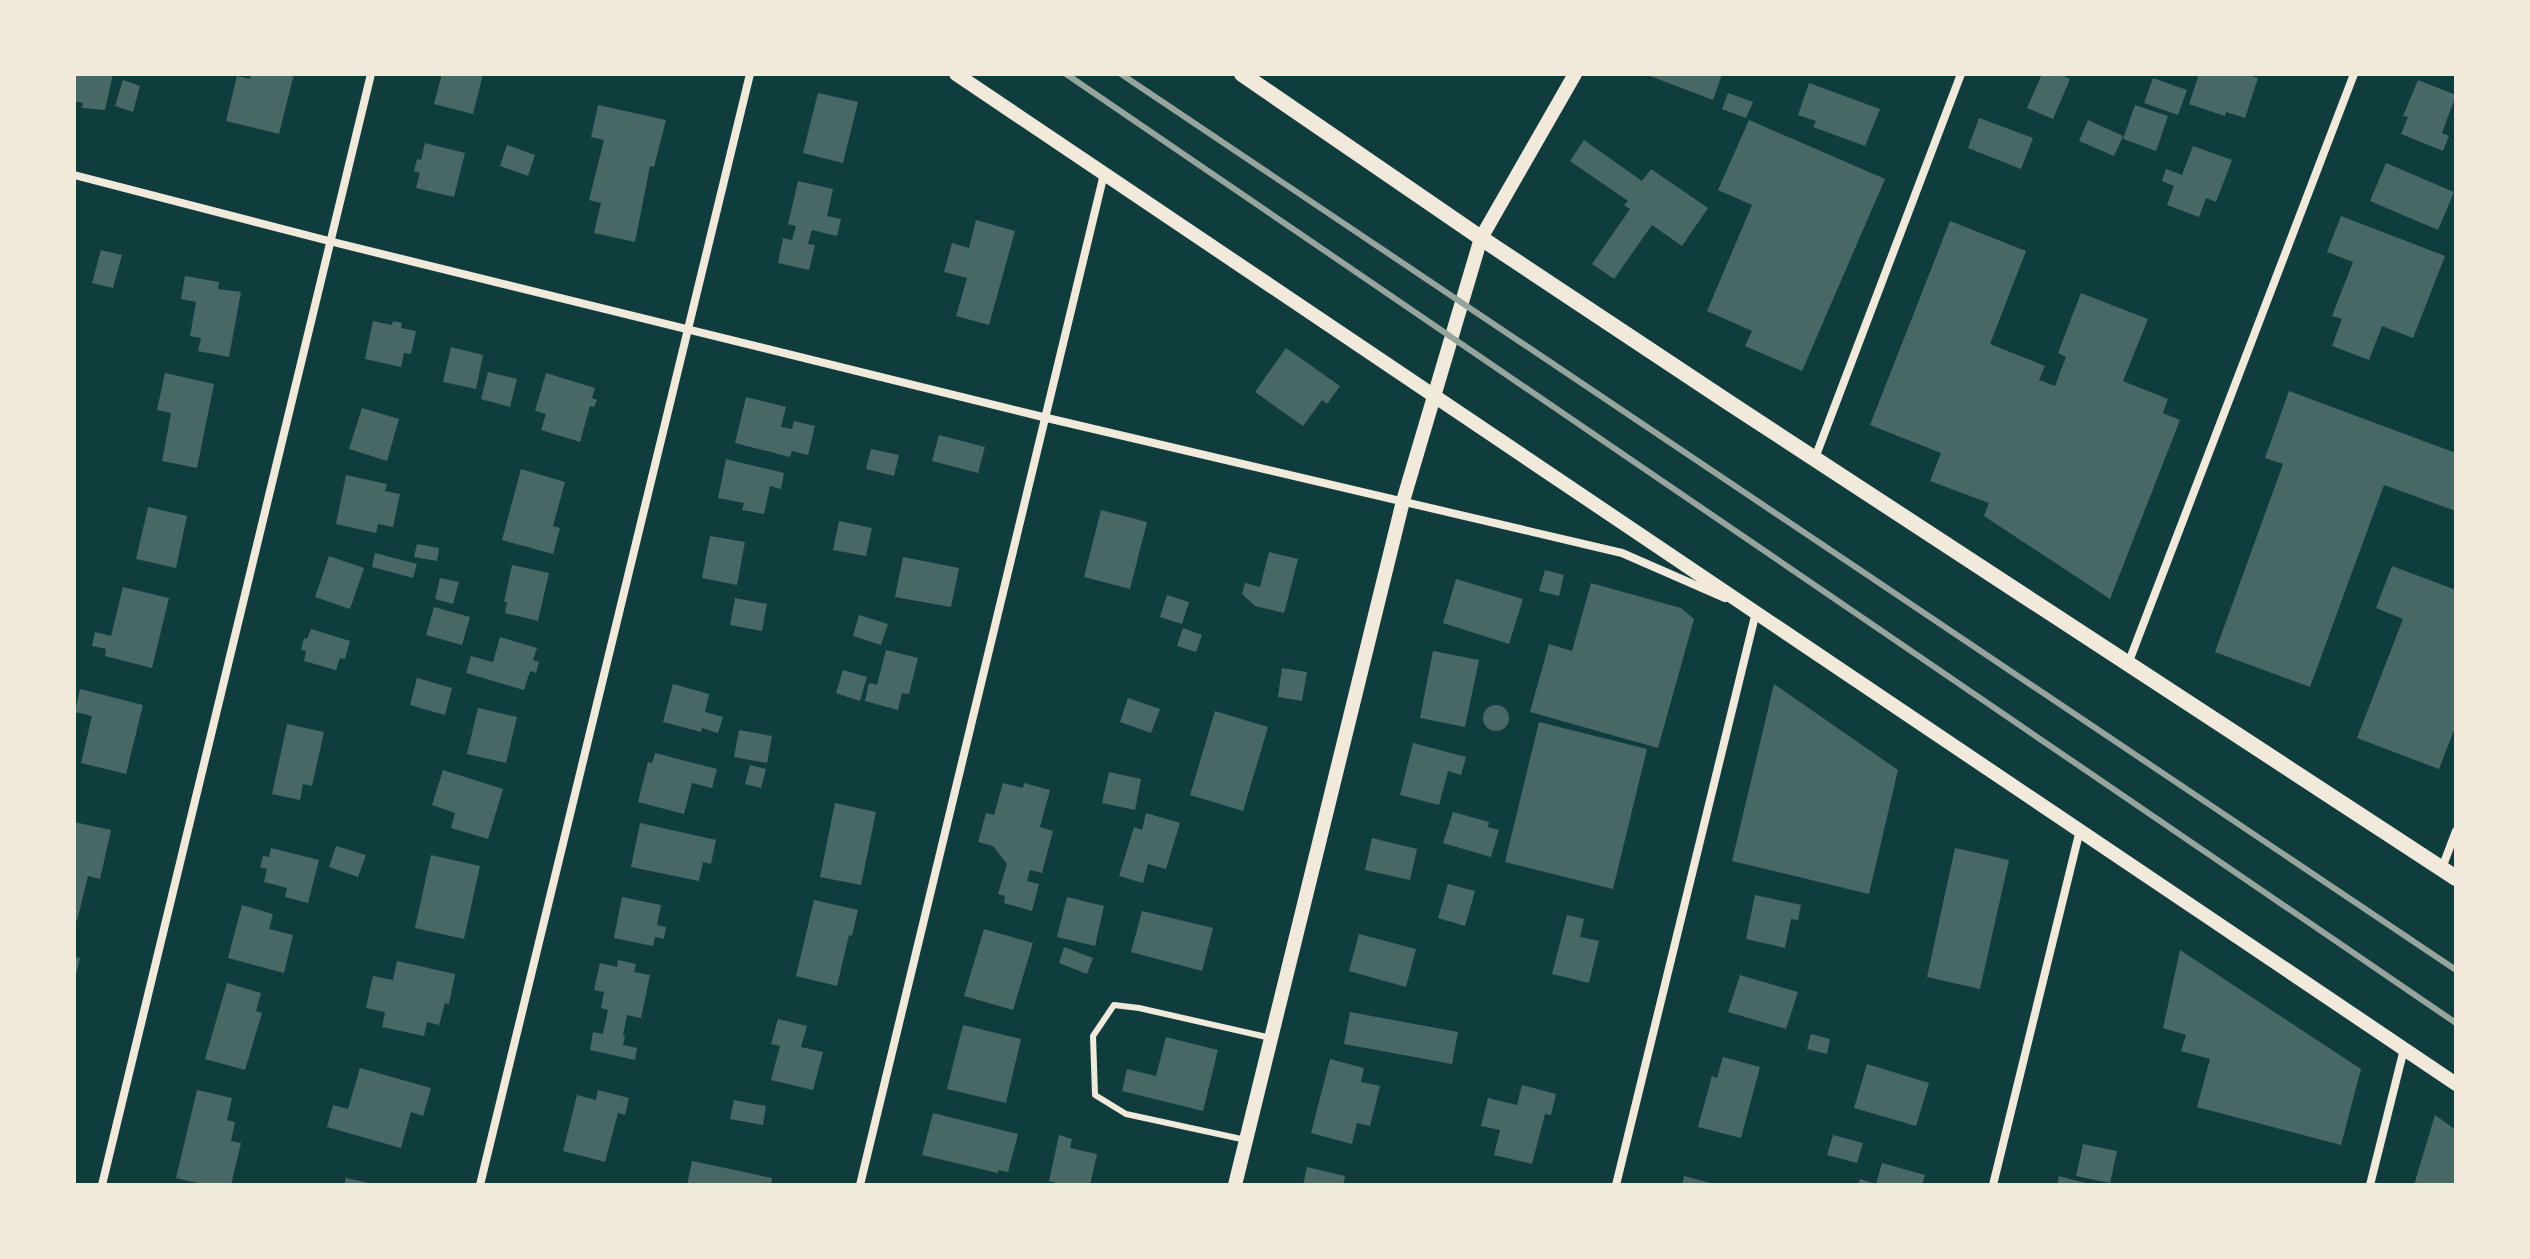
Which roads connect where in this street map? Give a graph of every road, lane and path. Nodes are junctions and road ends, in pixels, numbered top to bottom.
1 (371, 74) edge
2 (750, 74) edge
3 (956, 74) edge
4 (1242, 74) edge
5 (1575, 74) edge
6 (1961, 74) edge
7 (2354, 74) edge
8 (1104, 174) junction
9 (74, 175) edge
10 (1481, 238) junction
11 (329, 241) junction
12 (687, 328) junction
13 (1432, 396) junction
14 (1047, 418) junction
15 (1815, 459) junction
16 (1403, 501) junction
17 (1757, 613) junction
18 (2128, 664) junction
19 (2080, 830) junction
20 (2456, 831) edge
21 (2442, 869) junction
22 (2456, 878) edge
23 (1271, 1038) junction
24 (2404, 1048) junction
25 (2456, 1084) edge
26 (1246, 1140) junction
27 (102, 1185) edge
28 (480, 1185) edge
29 (860, 1185) edge
30 (1235, 1185) edge
31 (1616, 1185) edge
32 (1993, 1185) edge
33 (2370, 1185) edge

1 - 11 street
2 - 12 street
3 - 8 street
4 - 10 main road
5 - 10 street
6 - 15 street
7 - 18 street
8 - 13 street
8 - 14 street
9 - 11 street
10 - 13 street
10 - 15 main road
11 - 12 street
11 - 27 street
12 - 14 street
12 - 28 street
13 - 16 street
13 - 17 street
14 - 16 street
14 - 29 street
15 - 18 main road
16 - 17 street
16 - 23 street
17 - 19 street
17 - 31 street
18 - 21 main road
19 - 24 street
19 - 32 street
20 - 21 street
21 - 22 main road
23 - 26 street
23 - 26 lane
24 - 25 street
24 - 33 street
26 - 30 street

